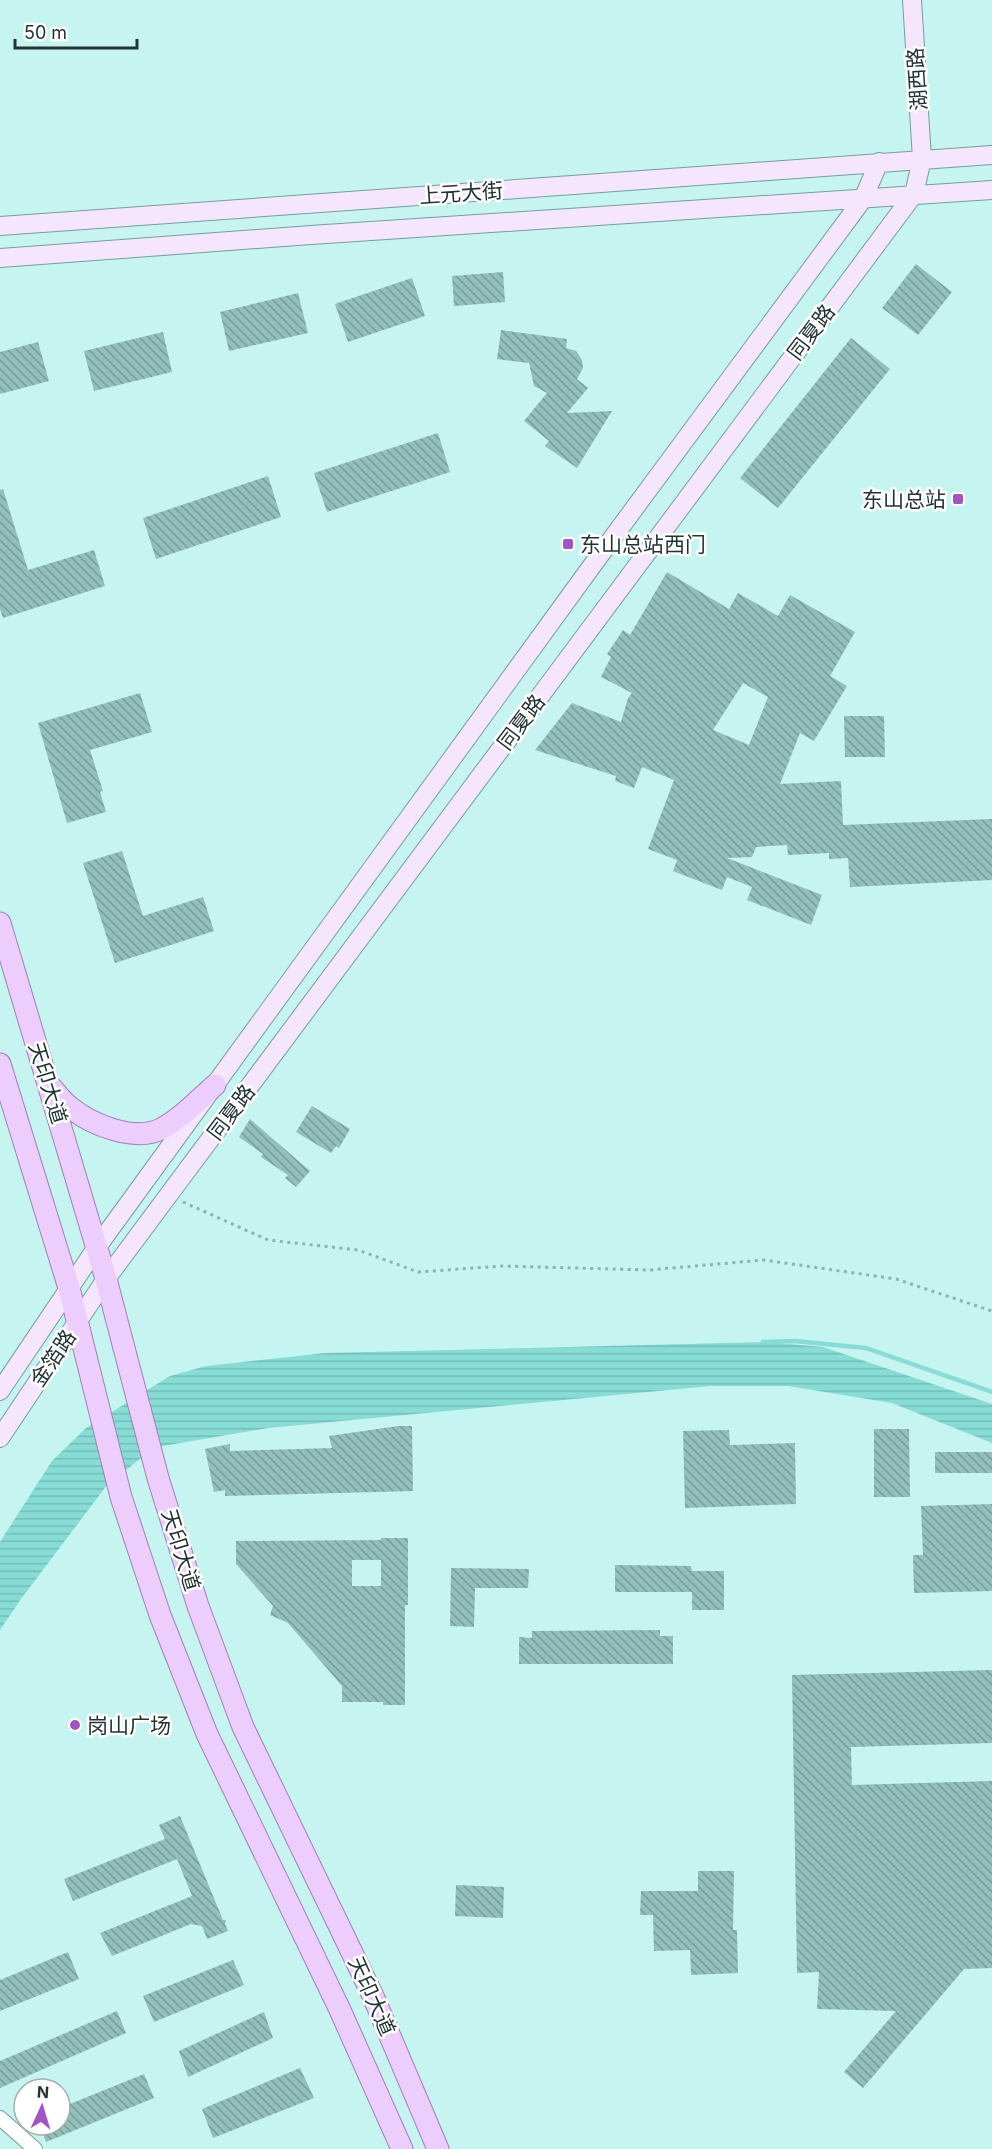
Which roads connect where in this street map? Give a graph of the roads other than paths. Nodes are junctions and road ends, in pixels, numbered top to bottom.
1 (912, 0) edge
2 (992, 155) edge
3 (922, 159) junction
4 (879, 162) junction
5 (992, 190) edge
6 (914, 194) junction
7 (863, 199) junction
8 (0, 226) edge
9 (0, 258) edge
10 (0, 923) edge
11 (0, 1064) edge
12 (48, 1083) junction
13 (215, 1085) junction
14 (97, 1247) junction
15 (106, 1279) junction
16 (69, 1288) junction
17 (77, 1323) junction
18 (0, 1391) edge
19 (0, 1438) edge
20 (0, 2118) edge
21 (35, 2149) edge
22 (402, 2149) edge
23 (438, 2149) edge

1 - 3 main road, 湖西路
2 - 3 main road, 上元大街
3 - 4 main road, 上元大街
3 - 6 main road, 同夏路
4 - 7 main road, 同夏路
4 - 8 main road, 上元大街
5 - 6 main road, 上元大街
6 - 7 main road, 上元大街
6 - 15 main road, 同夏路
7 - 9 main road, 上元大街
7 - 13 main road, 同夏路
10 - 12 main road, 天印大道
11 - 16 main road, 天印大道
12 - 13 main road
12 - 14 main road, 天印大道
13 - 14 main road, 同夏路
14 - 15 main road, 天印大道
14 - 16 main road, 同夏路
15 - 17 main road, 金箔路
15 - 23 main road, 天印大道
16 - 17 main road, 天印大道
16 - 18 main road, 金箔路
17 - 19 main road, 金箔路
17 - 22 main road, 天印大道
20 - 21 street

